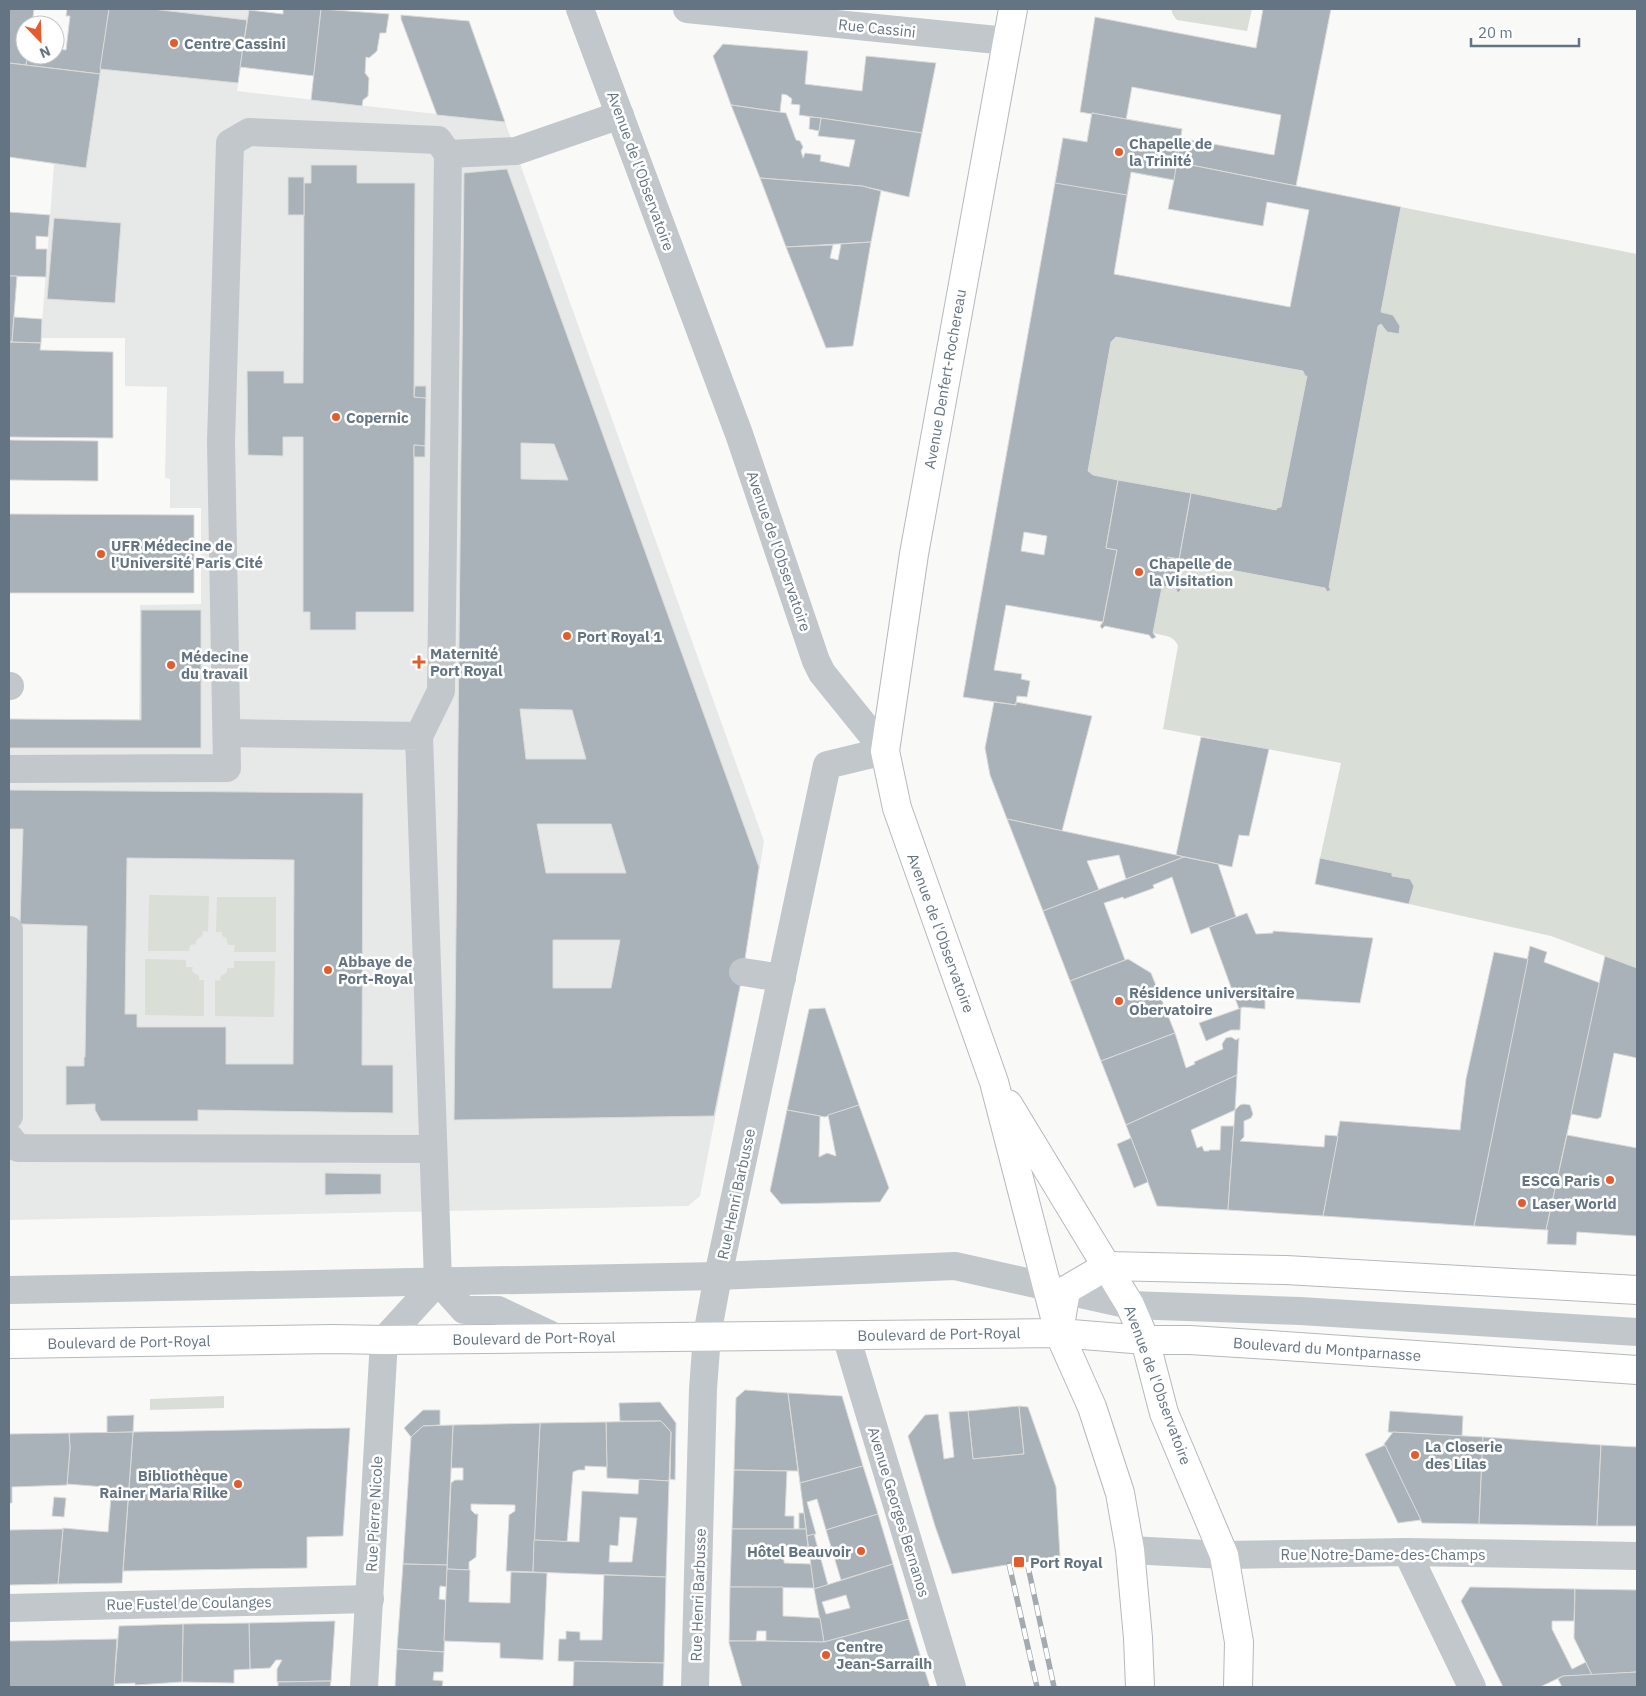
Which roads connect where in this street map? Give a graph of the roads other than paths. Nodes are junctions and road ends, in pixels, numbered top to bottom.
1 (580, 9) edge
2 (687, 9) edge
3 (1013, 9) edge
4 (1007, 41) junction
5 (620, 115) junction
6 (448, 154) junction
7 (227, 732) junction
8 (419, 736) junction
9 (885, 751) junction
10 (9, 769) edge
11 (9, 930) edge
12 (743, 972) dead end
13 (782, 978) junction
14 (994, 1082) junction
15 (9, 1116) edge
16 (9, 1137) edge
17 (433, 1150) junction
18 (1108, 1266) junction
19 (718, 1276) junction
20 (438, 1280) junction
21 (1056, 1288) junction
22 (9, 1290) edge
23 (1637, 1290) edge
24 (1130, 1305) junction
25 (1637, 1332) edge
26 (1059, 1333) junction
27 (706, 1335) junction
28 (846, 1336) junction
29 (555, 1337) junction
30 (384, 1340) junction
31 (1145, 1340) junction
32 (9, 1344) edge
33 (1637, 1370) edge
34 (1130, 1550) junction
35 (1407, 1552) junction
36 (1224, 1555) junction
37 (1637, 1556) edge
38 (370, 1599) junction
39 (9, 1608) edge
40 (364, 1687) edge
41 (695, 1687) edge
42 (952, 1687) edge
43 (1140, 1687) edge
44 (1238, 1687) edge
45 (1472, 1687) edge

1 - 5 street, Avenue de l'Observatoire
2 - 4 street, Rue Cassini
3 - 4 main road, Avenue Denfert-Rochereau
4 - 9 main road, Avenue Denfert-Rochereau
5 - 6 street
5 - 9 street, Avenue de l'Observatoire
6 - 7 street
6 - 8 street
7 - 8 street
7 - 10 street
8 - 17 street
9 - 13 street, Rue Henri Barbusse
9 - 14 main road, Avenue de l'Observatoire
11 - 15 street
12 - 13 street
13 - 19 street, Rue Henri Barbusse
14 - 18 main road, Avenue de l'Observatoire
14 - 21 main road, Avenue de l'Observatoire
16 - 17 street
17 - 20 street
18 - 21 main road
18 - 23 main road
18 - 24 main road, Avenue de l'Observatoire
19 - 20 street
19 - 21 street
19 - 27 street, Rue Henri Barbusse
20 - 22 street
20 - 29 street
20 - 30 street
21 - 24 street
21 - 26 main road, Avenue de l'Observatoire
24 - 25 street
24 - 31 main road, Avenue de l'Observatoire
26 - 28 main road, Boulevard de Port-Royal
26 - 31 main road, Boulevard du Montparnasse
26 - 34 main road, Avenue de l'Observatoire
27 - 28 main road, Boulevard de Port-Royal
27 - 29 main road, Boulevard de Port-Royal
27 - 41 street, Rue Henri Barbusse
28 - 42 street, Avenue Georges Bernanos
29 - 30 main road, Boulevard de Port-Royal
30 - 32 main road, Boulevard de Port-Royal
30 - 38 street, Rue Pierre Nicole
31 - 33 main road, Boulevard du Montparnasse
31 - 36 main road, Avenue de l'Observatoire
34 - 36 street, Rue Notre-Dame-des-Champs
34 - 43 main road, Avenue de l'Observatoire
35 - 36 street, Rue Notre-Dame-des-Champs
35 - 37 street, Rue Notre-Dame-des-Champs
35 - 45 street
36 - 44 main road, Avenue de l'Observatoire
38 - 39 street, Rue Fustel de Coulanges
38 - 40 street, Rue Pierre Nicole

